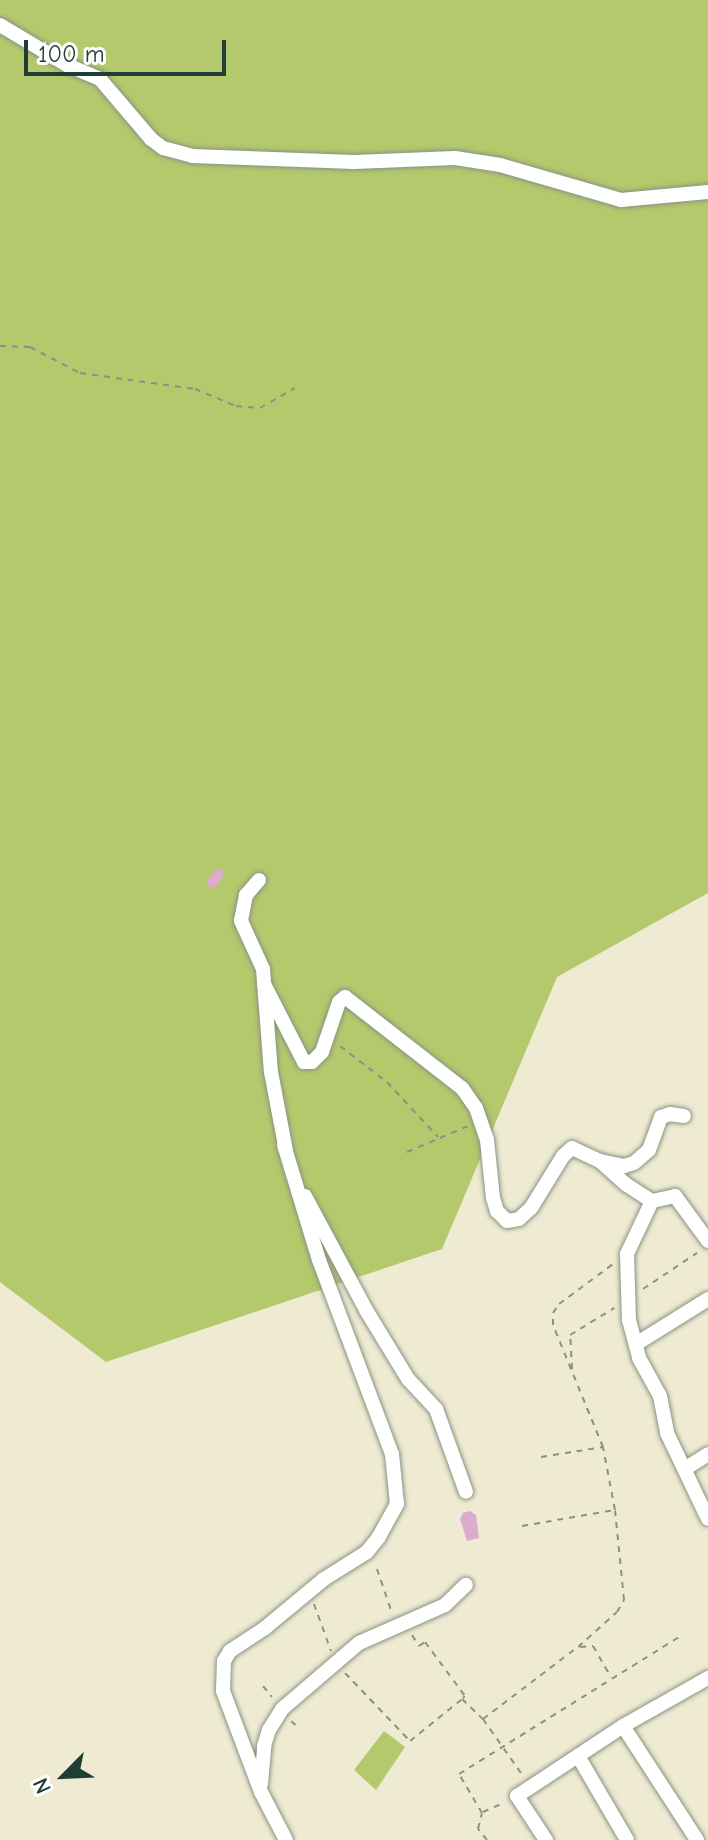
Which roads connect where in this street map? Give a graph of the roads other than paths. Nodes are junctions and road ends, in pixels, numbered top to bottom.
1 (0, 25) edge
2 (708, 192) edge
3 (259, 880) dead end
4 (264, 984) junction
5 (684, 1116) dead end
6 (284, 1145) junction
7 (600, 1161) junction
8 (648, 1207) junction
9 (708, 1241) edge
10 (708, 1299) edge
11 (636, 1344) junction
12 (708, 1454) edge
13 (686, 1468) junction
14 (466, 1492) dead end
15 (708, 1519) edge
16 (466, 1585) dead end
17 (708, 1678) edge
18 (623, 1726) junction
19 (578, 1756) junction
20 (261, 1792) junction
21 (286, 1840) edge
22 (546, 1840) edge
23 (627, 1840) edge
24 (697, 1840) edge

1 - 2 street
3 - 4 street
4 - 6 street
4 - 7 street
5 - 7 street
6 - 14 street
6 - 20 street
7 - 8 street
8 - 9 street
8 - 11 street
10 - 11 street
11 - 13 street
12 - 13 street
13 - 15 street
16 - 20 street
17 - 18 street
18 - 19 street
18 - 24 street
19 - 22 street
19 - 23 street
20 - 21 street

